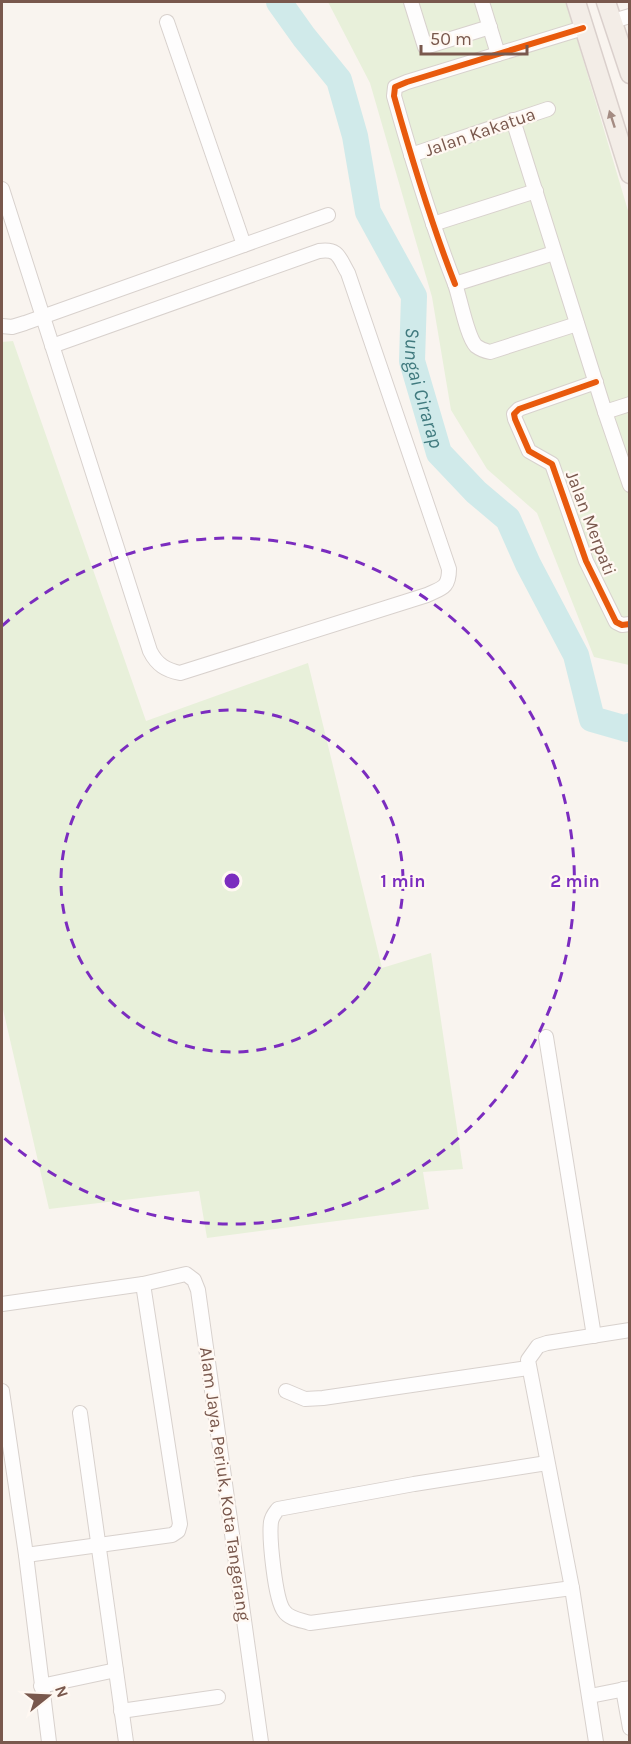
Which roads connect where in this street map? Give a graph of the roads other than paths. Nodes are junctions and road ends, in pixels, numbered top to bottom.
1 (411, 2) edge
2 (482, 2) edge
3 (576, 2) edge
4 (606, 2) edge
5 (621, 18) edge
6 (167, 22) dead end
7 (490, 27) junction
8 (583, 28) junction
9 (498, 54) junction
10 (630, 74) edge
11 (548, 109) dead end
12 (513, 120) junction
13 (411, 155) junction
14 (630, 174) edge
15 (2, 189) edge
16 (536, 191) junction
17 (328, 215) dead end
18 (433, 224) junction
19 (244, 244) junction
20 (554, 254) junction
21 (455, 284) junction
22 (43, 317) junction
23 (577, 324) junction
24 (2, 326) edge
25 (52, 346) junction
26 (596, 382) junction
27 (630, 404) edge
28 (605, 412) junction
29 (630, 485) edge
30 (630, 624) edge
31 (546, 1037) dead end
32 (143, 1284) junction
33 (2, 1304) edge
34 (630, 1330) edge
35 (594, 1336) junction
36 (528, 1368) junction
37 (2, 1391) edge
38 (286, 1391) dead end
39 (80, 1413) dead end
40 (547, 1463) junction
41 (99, 1544) junction
42 (26, 1555) junction
43 (572, 1588) junction
44 (116, 1670) junction
45 (41, 1686) junction
46 (626, 1689) edge
47 (590, 1696) junction
48 (218, 1697) dead end
49 (121, 1711) junction
50 (630, 1728) edge
51 (49, 1743) edge
52 (126, 1743) edge
53 (261, 1743) edge
54 (596, 1743) edge

1 - 7 street
2 - 7 street
3 - 8 main road
4 - 5 main road
5 - 10 main road
6 - 19 street
7 - 9 street
8 - 9 street
14 -> 8 main road
9 - 13 street
11 - 12 street, Jalan Kakatua
12 - 13 street, Jalan Kakatua
12 - 16 street
13 - 18 street
15 - 22 street
16 - 18 street
16 - 20 street
17 - 19 street
18 - 21 street
19 - 22 street
20 - 21 street
20 - 23 street
21 - 23 street
22 - 24 street
22 - 25 street
23 - 26 street
25 - 25 street
26 - 28 street
26 - 30 street, Jalan Merpati
27 - 28 street
28 - 29 street
31 - 35 street
32 - 33 street, Alam Jaya, Periuk, Kota Tangerang
32 - 41 street
32 - 53 street, Alam Jaya, Periuk, Kota Tangerang
34 - 35 street
35 - 36 street
36 - 38 street
36 - 40 street
37 - 42 street
39 - 41 street
40 - 43 street
40 - 43 street, Alam Jaya, Periuk, Kota Tangerang
41 - 42 street
41 - 44 street
42 - 45 street
43 - 47 street
44 - 45 street
44 - 49 street
45 - 51 street
46 - 47 street
46 - 50 street
47 - 54 street
48 - 49 street
49 - 52 street

